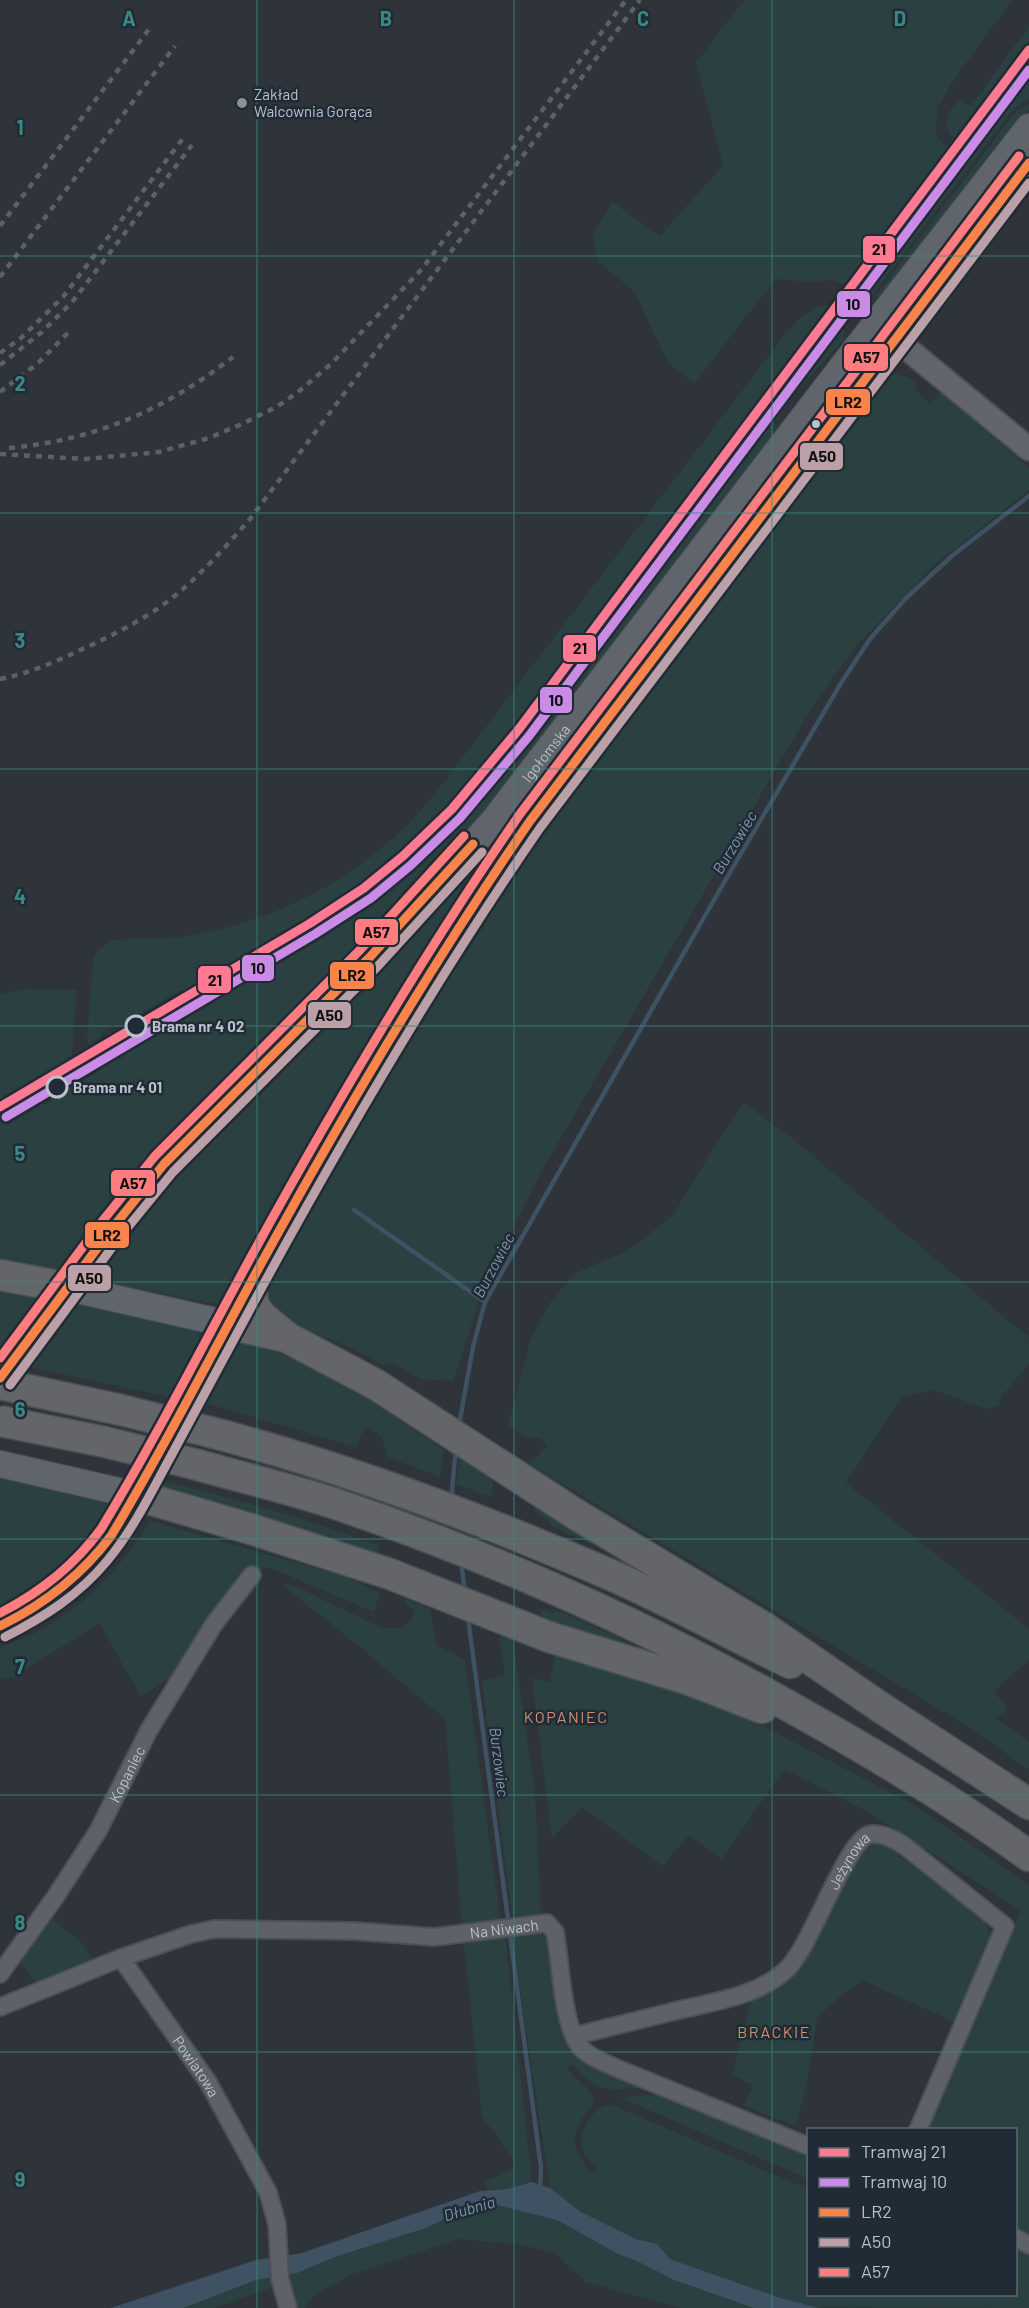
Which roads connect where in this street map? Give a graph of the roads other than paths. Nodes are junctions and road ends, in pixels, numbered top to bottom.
1 (1029, 127) edge
2 (1029, 163) edge
3 (886, 331) junction
4 (1026, 447) edge
5 (0, 1275) edge
6 (252, 1280) junction
7 (69, 1288) junction
8 (228, 1324) junction
9 (288, 1338) junction
10 (0, 1378) edge
11 (0, 1384) edge
12 (0, 1421) edge
13 (0, 1464) edge
14 (135, 1495) junction
15 (252, 1575) dead end
16 (0, 1626) edge
17 (880, 1707) junction
18 (844, 1737) junction
19 (1029, 1804) edge
20 (1029, 1856) edge
21 (122, 1958) junction
22 (0, 1974) edge
23 (0, 2007) edge
24 (574, 2036) junction
25 (919, 2128) edge
26 (807, 2146) edge
27 (288, 2308) edge

1 - 3 main road, Igołomska
2 - 3 main road, Igołomska
3 - 4 street
3 - 6 main road, Igołomska
3 - 7 main road, Igołomska
5 - 7 highway
6 - 8 main road, Igołomska
6 - 9 highway
7 - 8 main road
7 - 10 main road, Igołomska
8 - 9 highway
8 - 14 main road, Igołomska
9 - 17 highway
11 - 17 highway, bridge
12 - 18 highway, bridge
13 - 14 main road
14 - 16 main road, Igołomska
14 - 18 highway
15 - 22 street, Kopaniec
17 - 19 highway
18 - 20 highway
21 - 23 street
21 - 24 street, Na Niwach
21 - 27 street, Powiatowa
24 - 25 street, Jeżynowa
24 - 26 street, Na Niwach

